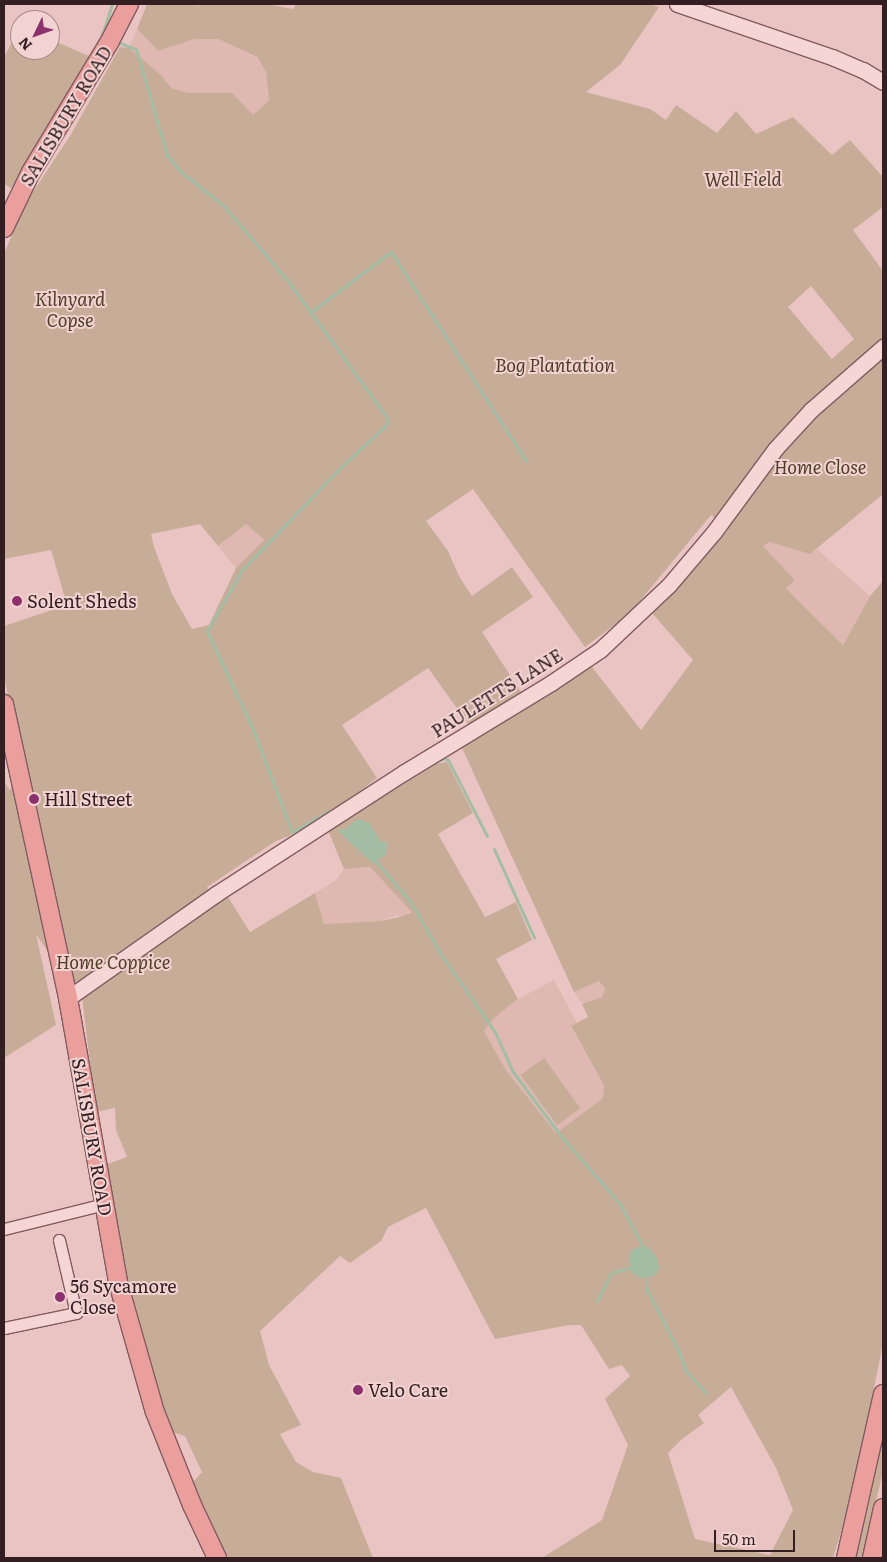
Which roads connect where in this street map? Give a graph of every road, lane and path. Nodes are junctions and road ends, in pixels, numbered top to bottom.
1 (129, 4) edge
2 (677, 4) edge
3 (883, 82) edge
4 (4, 228) edge
5 (883, 347) edge
6 (4, 704) edge
7 (68, 998) junction
8 (104, 1204) junction
9 (4, 1228) edge
10 (59, 1240) dead end
11 (4, 1328) edge
12 (883, 1394) edge
13 (883, 1508) edge
14 (217, 1558) edge
15 (846, 1558) edge
16 (872, 1558) edge

1 - 4 main road, SALISBURY ROAD
2 - 3 street
5 - 7 street, PAULETTS LANE
6 - 7 main road, SALISBURY ROAD
7 - 8 main road, SALISBURY ROAD
8 - 9 street
8 - 14 main road, SALISBURY ROAD
10 - 11 street
12 - 15 main road
13 - 16 main road

